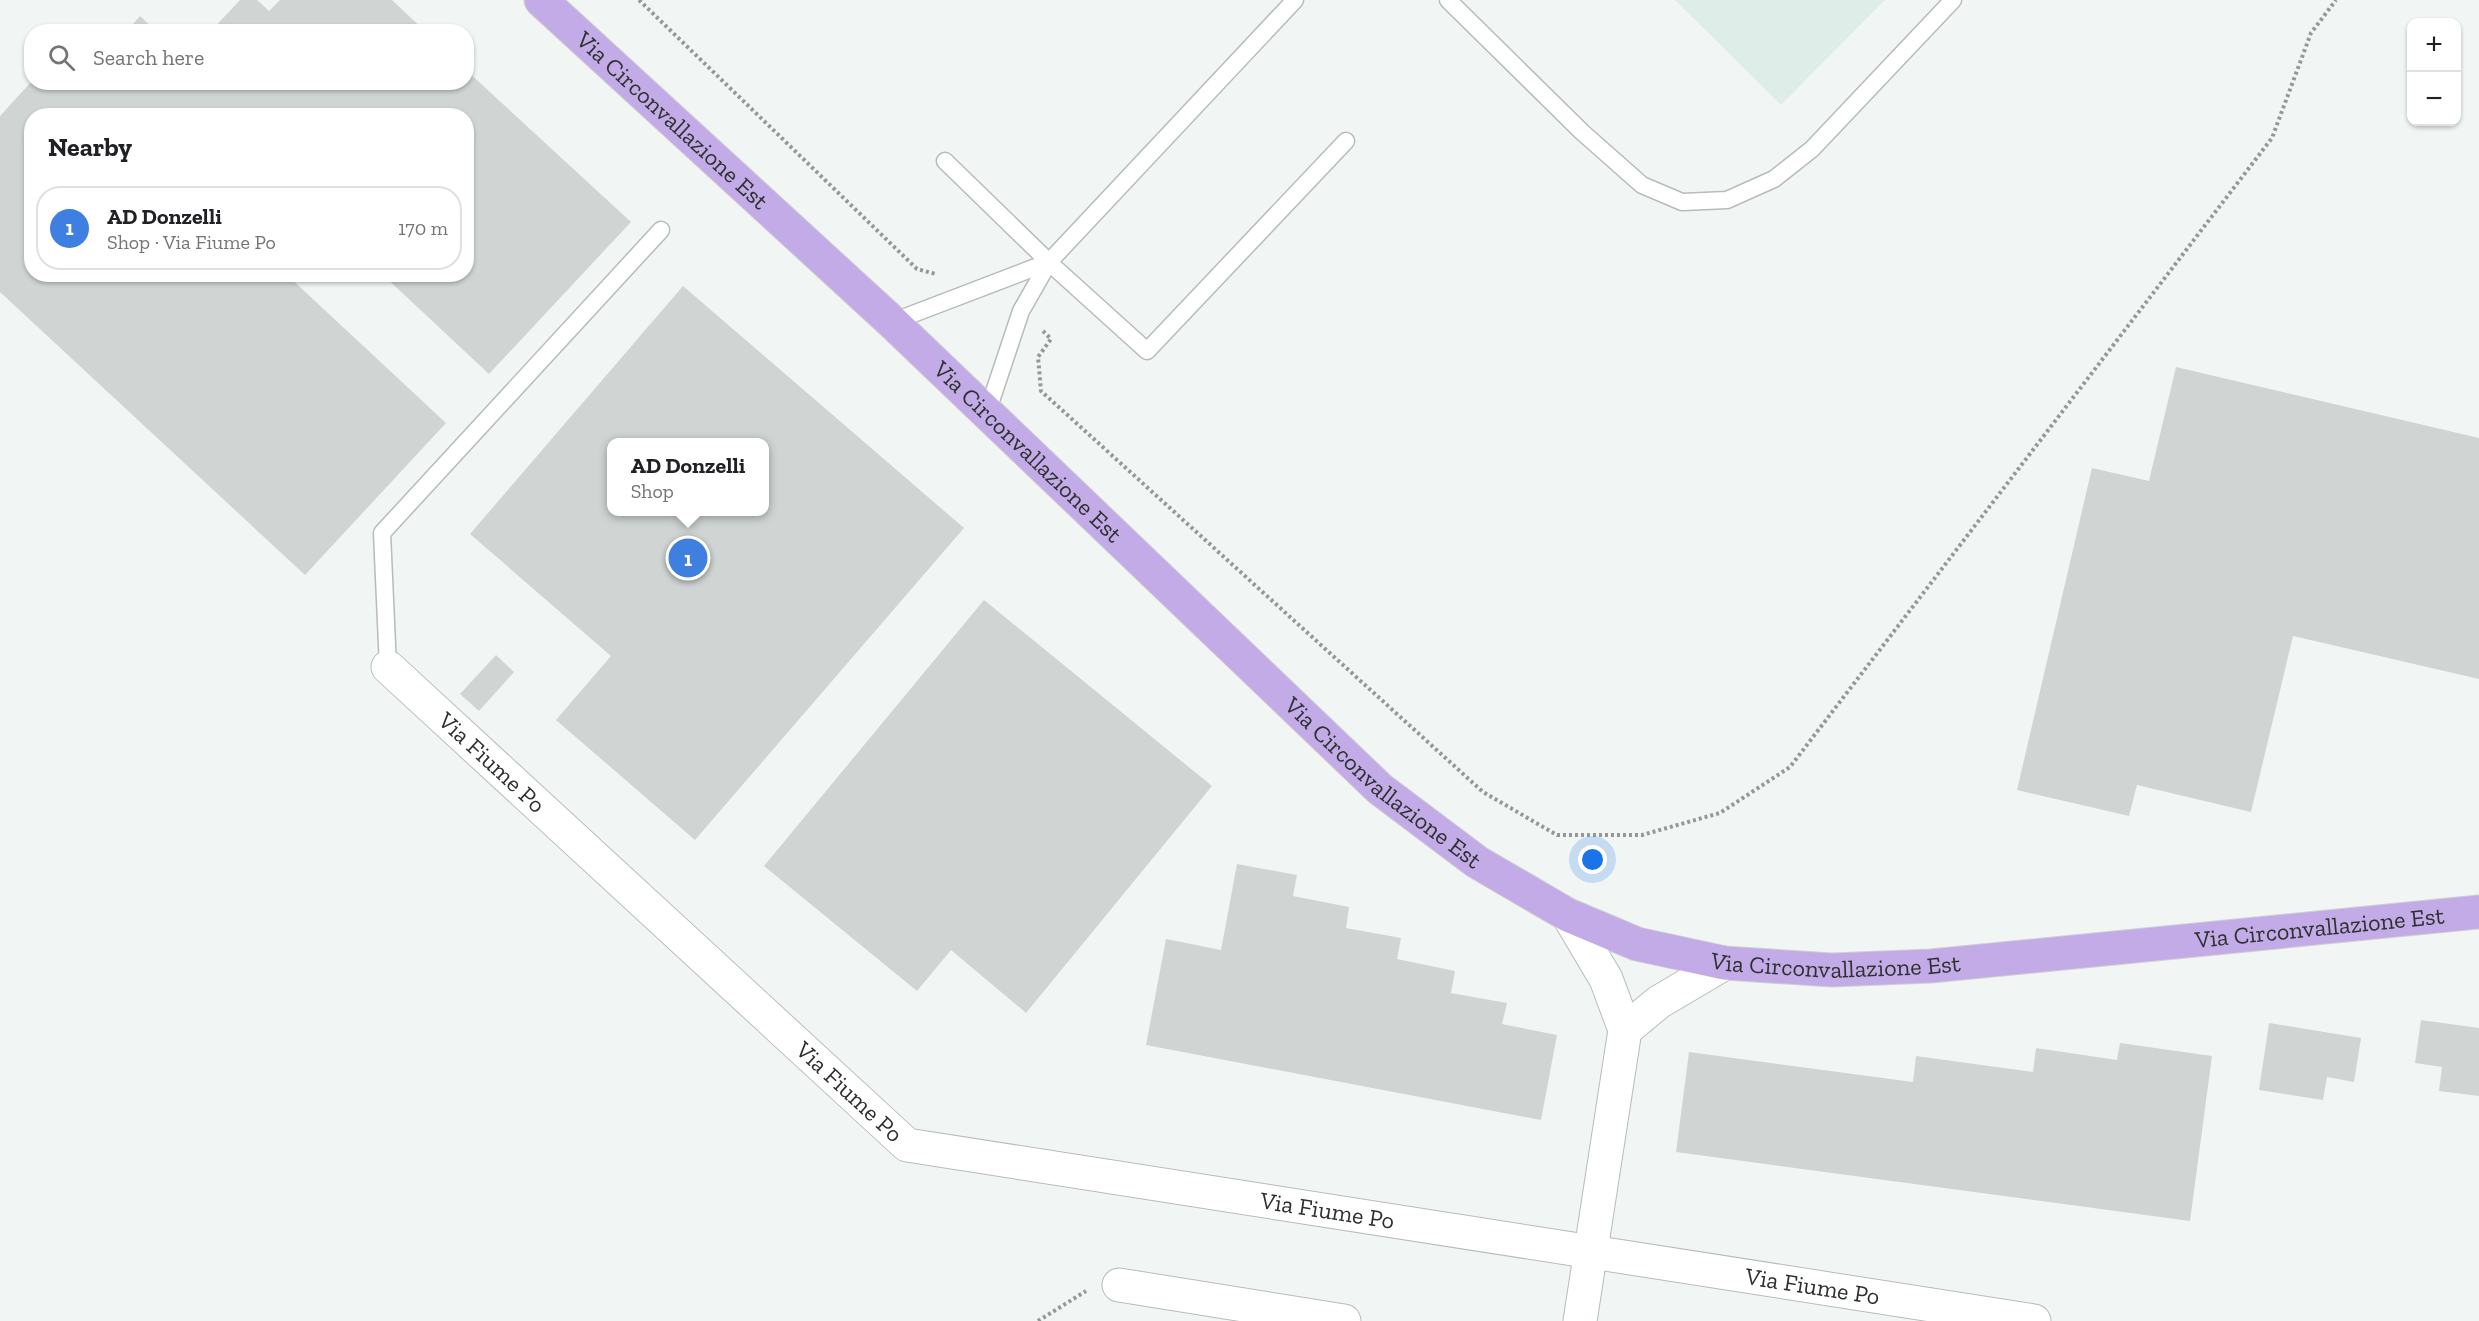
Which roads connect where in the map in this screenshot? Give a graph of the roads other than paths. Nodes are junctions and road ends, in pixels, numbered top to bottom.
1 (541, 0) edge
2 (1295, 0) edge
3 (1448, 0) edge
4 (1953, 0) edge
5 (1346, 141) dead end
6 (945, 161) dead end
7 (661, 230) dead end
8 (1049, 262) junction
9 (892, 322) junction
10 (987, 413) junction
11 (388, 667) joint
12 (2479, 912) edge
13 (1568, 915) junction
14 (1725, 963) junction
15 (1625, 1030) junction
16 (1590, 1251) junction
17 (1119, 1284) road end
18 (1344, 1321) edge
19 (1580, 1321) edge
20 (2034, 1321) edge

1 - 9 main road, Via Circonvallazione Est
2 - 8 lane
3 - 4 lane
5 - 8 lane
6 - 8 lane
7 - 11 lane
8 - 9 lane
8 - 10 lane
9 - 10 main road, Via Circonvallazione Est
10 - 13 main road, Via Circonvallazione Est
11 - 16 street, Via Fiume Po
12 - 14 main road, Via Circonvallazione Est
13 - 14 main road, Via Circonvallazione Est
13 - 15 street
14 - 15 street
15 - 16 street
16 - 19 street
16 - 20 street, Via Fiume Po
17 - 18 street

